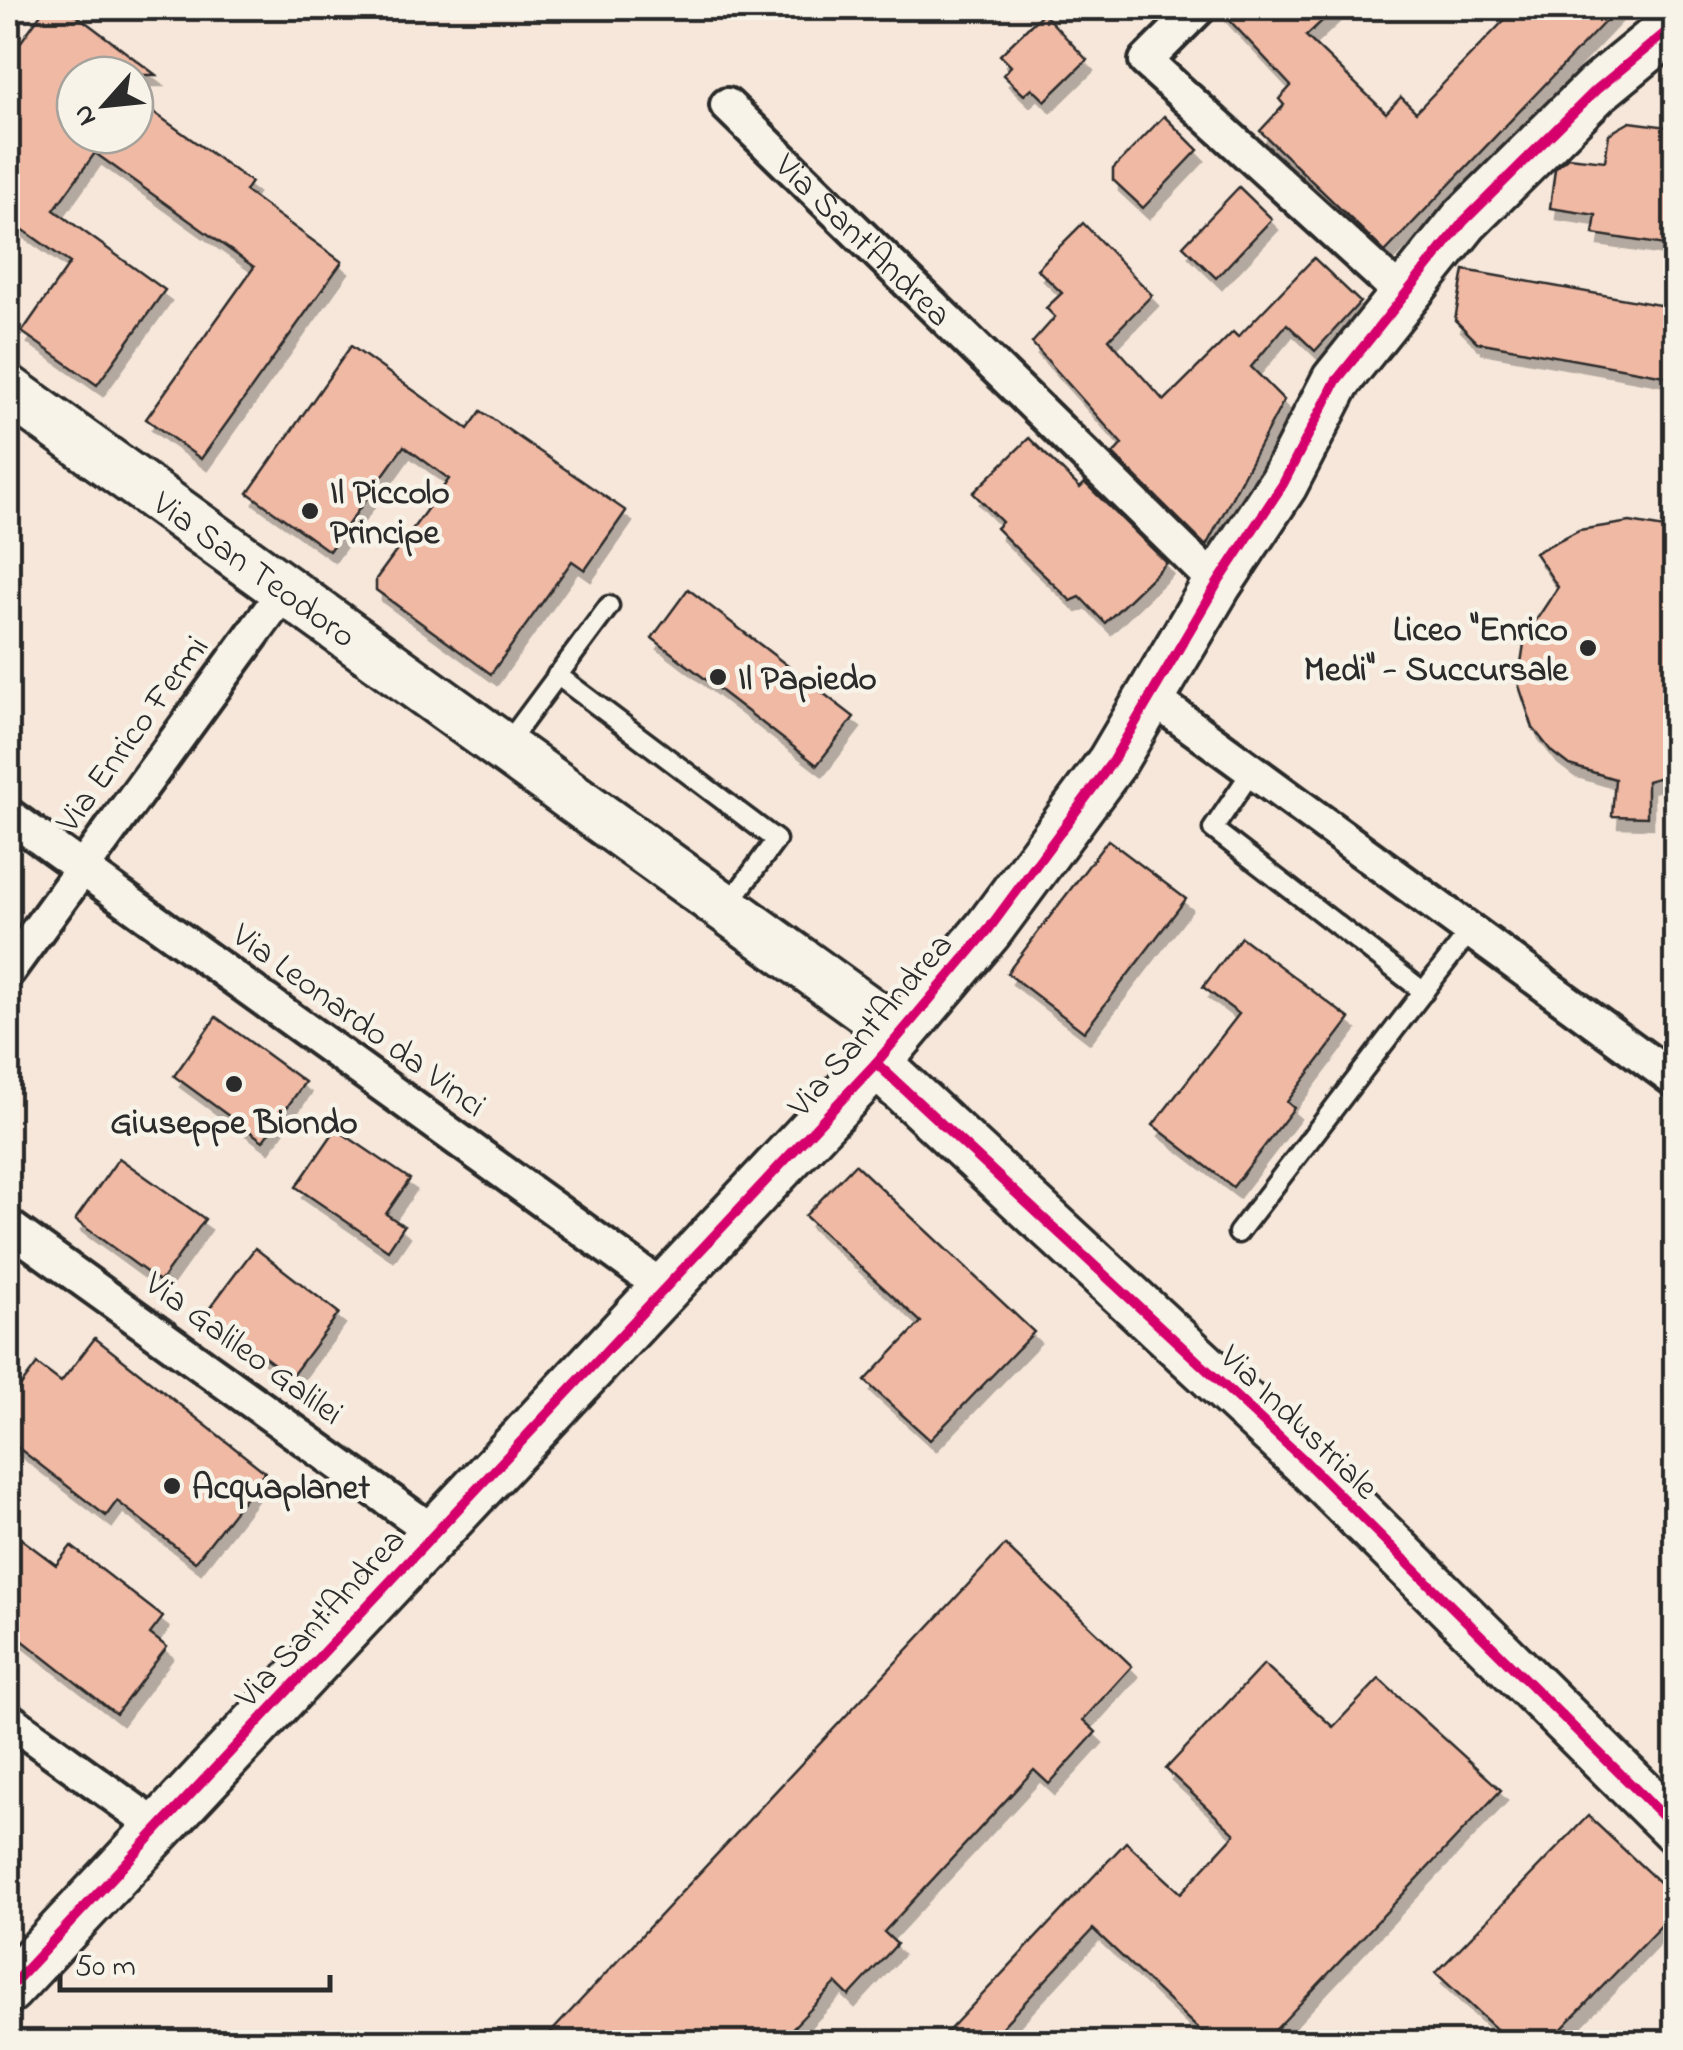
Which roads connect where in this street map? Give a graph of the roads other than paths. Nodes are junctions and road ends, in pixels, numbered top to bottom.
1 (1199, 8) edge
2 (1676, 24) edge
3 (727, 105) dead end
4 (1404, 296) junction
5 (8, 390) edge
6 (1217, 584) junction
7 (285, 590) junction
8 (609, 606) dead end
9 (558, 676) junction
10 (1150, 697) junction
11 (504, 748) junction
12 (1252, 771) junction
13 (8, 814) edge
14 (82, 868) junction
15 (726, 908) junction
16 (1470, 931) junction
17 (8, 971) edge
18 (1424, 992) junction
19 (888, 1049) junction
20 (1676, 1081) edge
21 (8, 1226) edge
22 (1238, 1234) dead end
23 (665, 1289) junction
24 (435, 1533) junction
25 (8, 1719) edge
26 (160, 1829) junction
27 (1676, 1829) edge
28 (8, 1989) edge

1 - 4 street
2 - 4 street, Via Sant'Andrea
3 - 6 street, Via Sant'Andrea
4 - 6 street, Via Sant'Andrea
5 - 7 street, Via San Teodoro
6 - 10 street, Via Sant'Andrea
7 - 11 street, Via San Teodoro
7 - 14 street, Via Enrico Fermi
8 - 9 lane
9 - 11 lane
9 - 15 lane
10 - 12 street
10 - 19 street, Via Sant'Andrea
11 - 15 street, Via San Teodoro
12 - 16 street
12 - 18 lane
13 - 14 street, Via Leonardo da Vinci
14 - 17 street, Via Enrico Fermi
14 - 23 street, Via Leonardo da Vinci
15 - 19 street, Via San Teodoro
16 - 18 lane
16 - 20 street
18 - 22 lane
19 - 23 street, Via Sant'Andrea
19 - 27 street, Via Industriale
21 - 24 street, Via Galileo Galilei
23 - 24 street, Via Sant'Andrea
24 - 26 street, Via Sant'Andrea
25 - 26 street
26 - 28 street, Via Sant'Andrea

